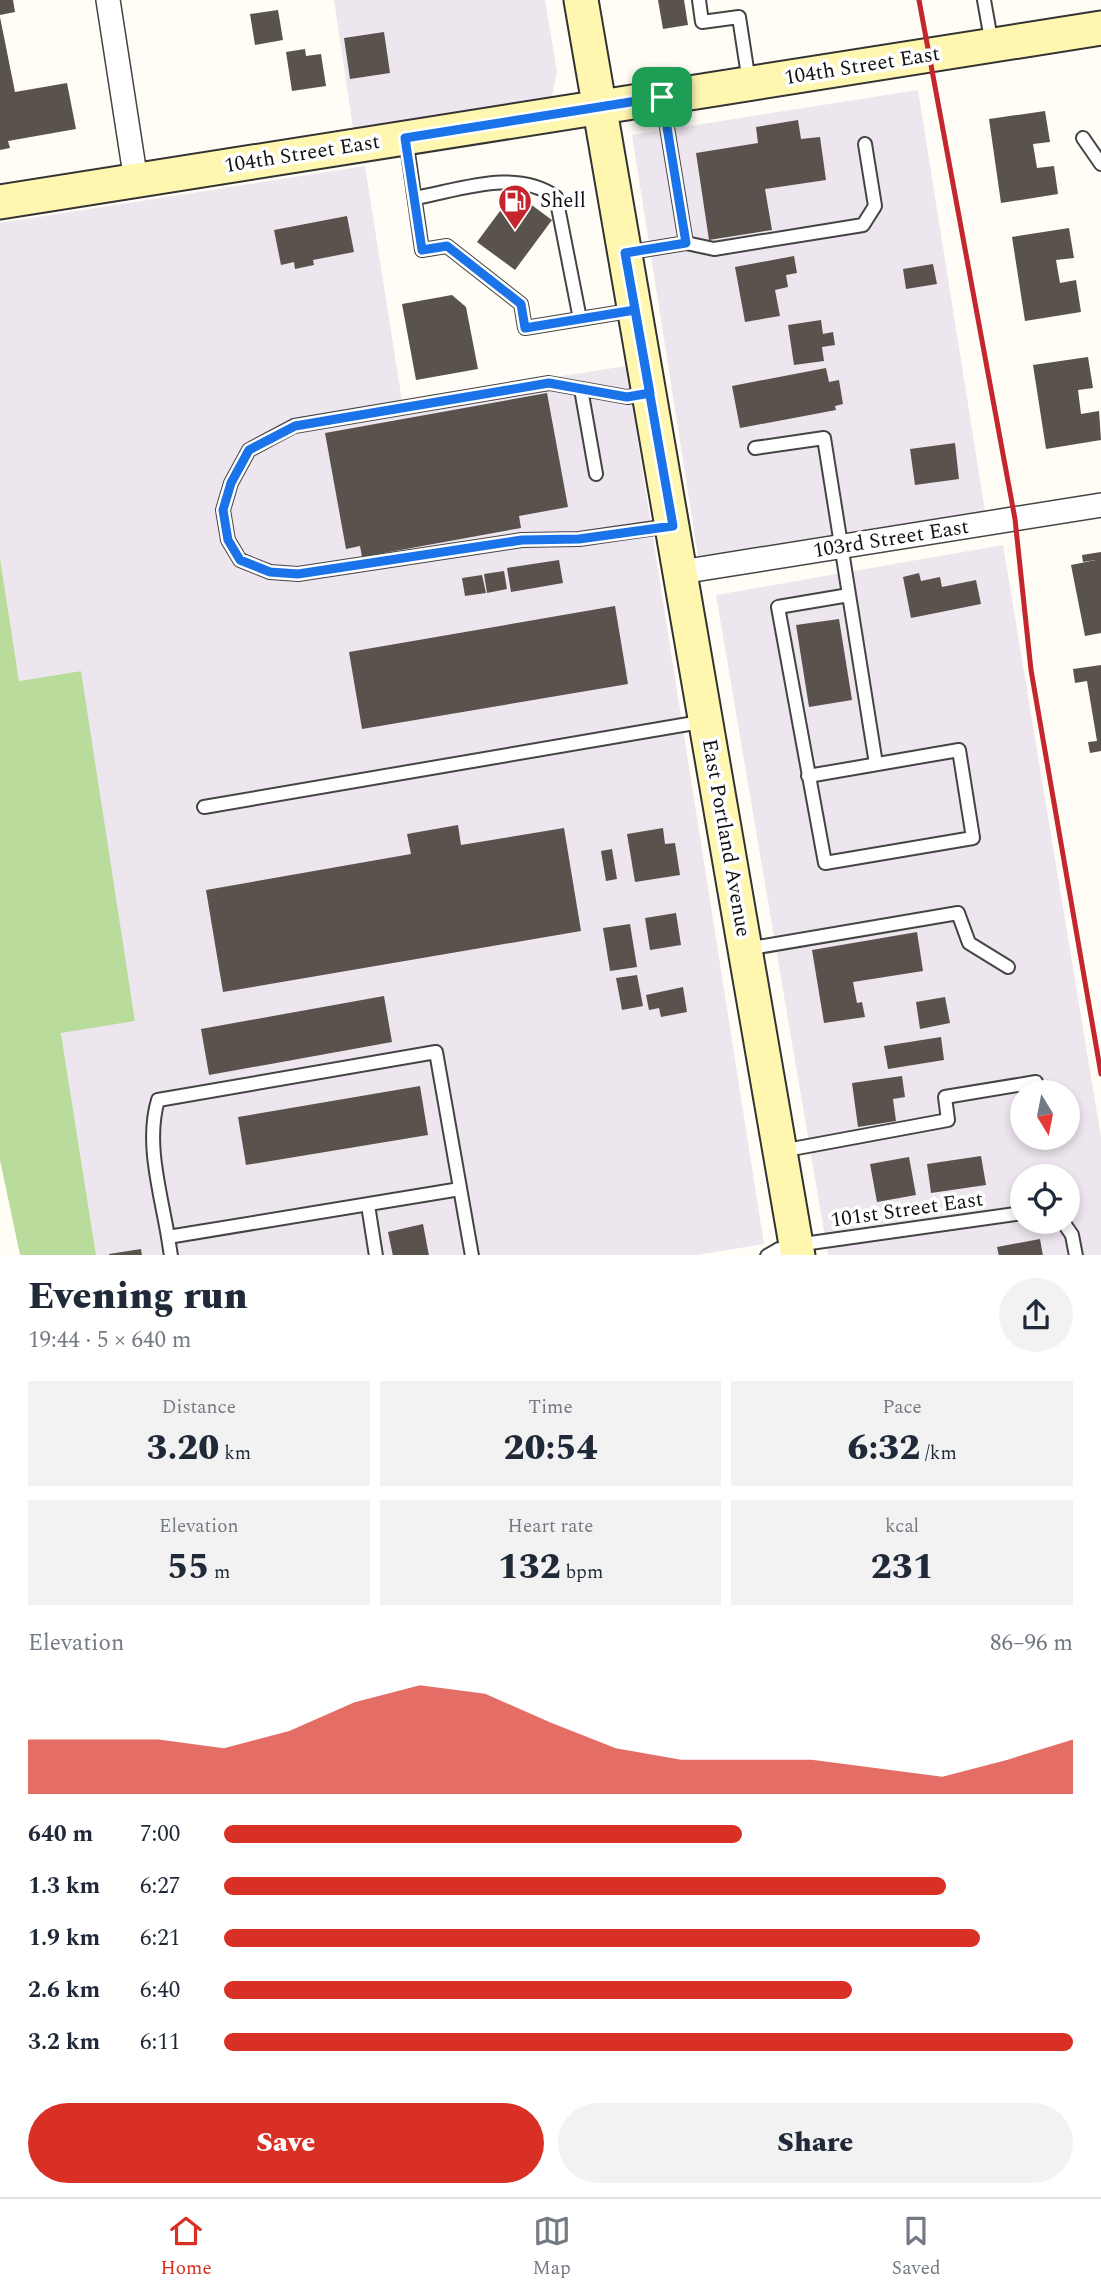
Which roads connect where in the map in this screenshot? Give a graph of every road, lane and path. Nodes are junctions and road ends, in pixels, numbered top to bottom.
1 (108, 0) edge
2 (581, 0) edge
3 (699, 0) edge
4 (984, 0) edge
5 (1101, 28) edge
6 (992, 46) junction
7 (749, 84) junction
8 (662, 97) junction
9 (600, 106) junction
10 (405, 138) junction
11 (1083, 138) dead end
12 (865, 144) dead end
13 (1101, 164) edge
14 (136, 181) junction
15 (415, 198) junction
16 (0, 202) edge
17 (686, 243) junction
18 (625, 253) junction
19 (635, 310) junction
20 (580, 319) junction
21 (581, 389) junction
22 (652, 407) junction
23 (755, 448) dead end
24 (596, 474) dead end
25 (1101, 505) edge
26 (673, 526) junction
27 (842, 547) junction
28 (681, 572) junction
29 (849, 595) junction
30 (706, 720) junction
31 (876, 764) junction
32 (808, 776) junction
33 (204, 807) dead end
34 (746, 949) junction
35 (1008, 967) dead end
36 (1010, 1086) edge
37 (780, 1151) junction
38 (460, 1189) junction
39 (368, 1205) junction
40 (1010, 1215) edge
41 (1071, 1234) edge
42 (168, 1237) junction
43 (787, 1252) edge
44 (171, 1255) edge
45 (376, 1255) edge
46 (472, 1255) edge
47 (1076, 1255) edge

1 - 14 street
2 - 9 main road, East Portland Avenue
3 - 7 lane
4 - 6 lane
5 - 6 main road, 104th Street East
6 - 7 main road, 104th Street East
7 - 8 main road, 104th Street East
8 - 9 main road, 104th Street East
8 - 17 lane
9 - 10 main road, 104th Street East
9 - 18 main road, East Portland Avenue
10 - 14 main road, 104th Street East
10 - 15 lane
11 - 13 lane
12 - 17 lane
14 - 16 main road, 104th Street East
15 - 20 lane
15 - 20 lane
17 - 18 lane
18 - 19 main road, East Portland Avenue
19 - 20 lane
19 - 22 main road, East Portland Avenue
21 - 22 lane
21 - 24 lane
21 - 26 lane
22 - 26 main road, East Portland Avenue
23 - 27 lane
25 - 27 street, 103rd Street East
26 - 28 main road, East Portland Avenue
27 - 28 street, 103rd Street East
27 - 29 lane
28 - 30 main road, East Portland Avenue
29 - 31 lane
29 - 32 lane
30 - 33 lane
30 - 34 main road, East Portland Avenue
31 - 32 lane
31 - 32 lane
34 - 35 lane
34 - 37 main road, East Portland Avenue
36 - 37 lane
37 - 43 main road, East Portland Avenue
38 - 39 lane
38 - 42 lane
38 - 46 lane
39 - 42 lane
39 - 45 lane
40 - 43 lane, 101st Street East
41 - 47 lane
42 - 44 lane

